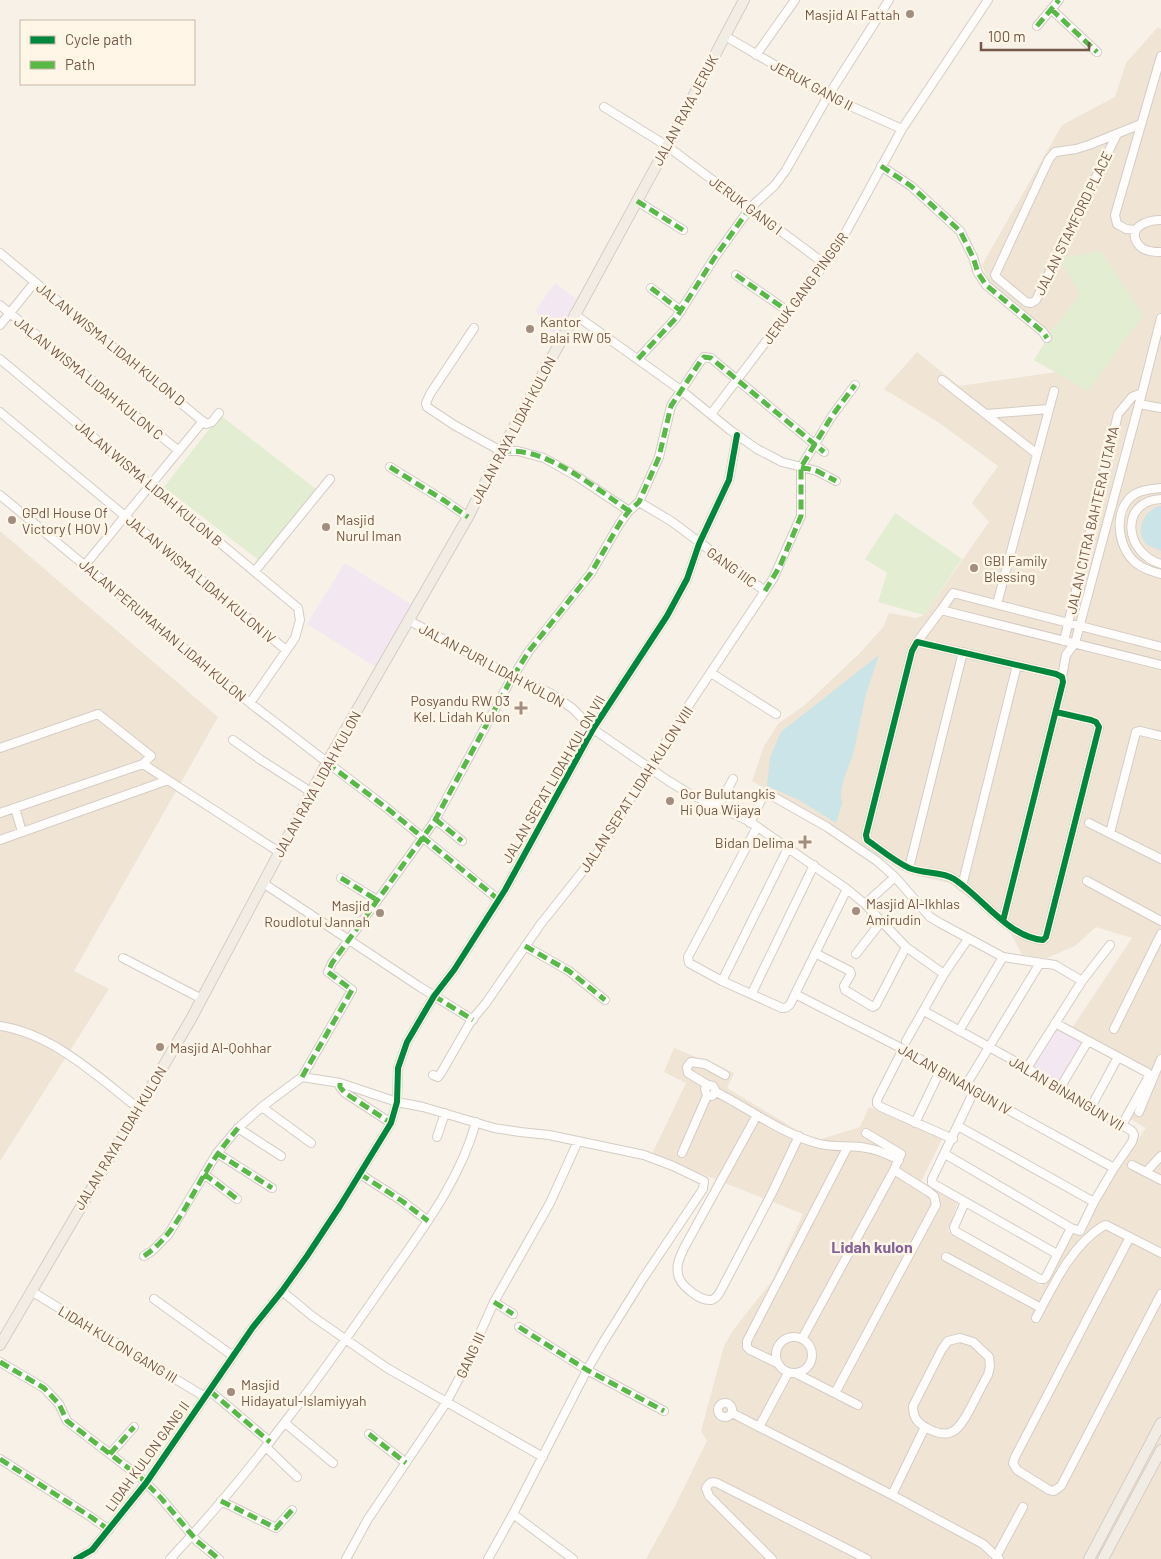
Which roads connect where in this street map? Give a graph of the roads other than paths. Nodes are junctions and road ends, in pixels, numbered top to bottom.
1 (744, 0) edge
2 (795, 0) edge
3 (889, 0) edge
4 (988, 0) edge
5 (1059, 0) edge
6 (1051, 10) junction
7 (1038, 26) dead end
8 (725, 36) junction
9 (1097, 52) dead end
10 (756, 55) junction
11 (1161, 56) edge
12 (828, 96) junction
13 (604, 107) dead end
14 (1141, 124) junction
15 (902, 129) junction
16 (1117, 134) junction
17 (667, 146) junction
18 (881, 166) junction
19 (637, 201) junction
20 (750, 208) junction
21 (627, 220) joint
22 (1161, 220) edge
23 (683, 230) dead end
24 (1136, 230) junction
25 (1161, 252) edge
26 (0, 253) edge
27 (825, 264) junction
28 (736, 274) dead end
29 (35, 282) junction
30 (651, 288) dead end
31 (0, 305) edge
32 (681, 311) junction
33 (789, 312) junction
34 (10, 313) junction
35 (574, 314) junction
36 (1161, 318) edge
37 (0, 325) edge
38 (474, 328) dead end
39 (1047, 338) dead end
40 (0, 359) edge
41 (638, 360) junction
42 (738, 379) junction
43 (942, 380) dead end
44 (855, 385) dead end
45 (682, 391) junction
46 (1054, 391) dead end
47 (1142, 393) junction
48 (1140, 404) junction
49 (1161, 408) edge
50 (1049, 409) junction
51 (0, 412) edge
52 (219, 413) dead end
53 (711, 414) junction
54 (986, 414) junction
55 (204, 421) junction
56 (737, 435) junction
57 (814, 444) junction
58 (179, 451) junction
59 (501, 451) junction
60 (824, 452) dead end
61 (1037, 454) junction
62 (390, 467) dead end
63 (800, 467) junction
64 (330, 479) dead end
65 (836, 481) dead end
66 (151, 485) junction
67 (1161, 488) edge
68 (0, 495) edge
69 (1161, 499) edge
70 (639, 502) junction
71 (629, 511) junction
72 (126, 516) junction
73 (468, 517) junction
74 (699, 544) junction
75 (1161, 564) edge
76 (85, 565) junction
77 (256, 571) junction
78 (1161, 574) edge
79 (765, 592) junction
80 (998, 604) junction
81 (941, 610) junction
82 (408, 620) junction
83 (1068, 623) junction
84 (1080, 626) junction
85 (1064, 641) junction
86 (917, 642) junction
87 (1075, 643) junction
88 (1161, 647) edge
89 (286, 650) junction
90 (963, 652) junction
91 (1018, 665) junction
92 (1161, 665) edge
93 (711, 673) junction
94 (513, 677) junction
95 (1062, 677) junction
96 (250, 703) junction
97 (1056, 712) junction
98 (776, 714) dead end
99 (593, 730) junction
100 (1161, 736) edge
101 (233, 740) dead end
102 (0, 748) edge
103 (327, 762) junction
104 (142, 764) junction
105 (649, 768) junction
106 (733, 779) dead end
107 (168, 780) junction
108 (312, 792) junction
109 (718, 806) junction
110 (15, 808) junction
111 (0, 814) edge
112 (435, 820) junction
113 (1089, 823) dead end
114 (754, 825) junction
115 (22, 832) junction
116 (1110, 832) junction
117 (0, 838) edge
118 (423, 838) junction
119 (462, 841) dead end
120 (788, 848) junction
121 (280, 852) junction
122 (1161, 859) edge
123 (814, 865) junction
124 (909, 868) junction
125 (895, 877) junction
126 (342, 878) dead end
127 (1087, 882) dead end
128 (263, 883) junction
129 (962, 886) junction
130 (847, 889) junction
131 (377, 900) junction
132 (499, 900) junction
133 (865, 904) junction
134 (1003, 921) junction
135 (1161, 921) edge
136 (881, 922) junction
137 (1161, 934) edge
138 (968, 939) junction
139 (348, 940) junction
140 (1110, 945) dead end
141 (525, 946) junction
142 (906, 947) junction
143 (1158, 950) edge
144 (815, 953) junction
145 (856, 954) dead end
146 (1002, 957) junction
147 (123, 958) dead end
148 (1040, 963) junction
149 (944, 974) junction
150 (722, 981) junction
151 (1082, 981) junction
152 (752, 994) junction
153 (795, 994) junction
154 (434, 996) junction
155 (202, 999) junction
156 (605, 1000) dead end
157 (924, 1011) junction
158 (472, 1020) junction
159 (1055, 1023) junction
160 (0, 1026) edge
161 (1114, 1029) dead end
162 (959, 1030) junction
163 (1088, 1041) junction
164 (905, 1045) junction
165 (989, 1047) junction
166 (1118, 1057) junction
167 (1161, 1059) edge
168 (1026, 1068) junction
169 (940, 1071) junction
170 (432, 1075) dead end
171 (725, 1076) dead end
172 (302, 1077) junction
173 (340, 1083) junction
174 (708, 1085) junction
175 (966, 1085) junction
176 (1060, 1088) junction
177 (974, 1091) junction
178 (716, 1092) junction
179 (707, 1096) junction
180 (397, 1102) junction
181 (262, 1107) junction
182 (1091, 1107) junction
183 (138, 1108) junction
184 (1139, 1112) dead end
185 (445, 1113) junction
186 (757, 1115) junction
187 (476, 1122) junction
188 (391, 1123) junction
189 (915, 1123) junction
190 (1122, 1125) junction
191 (958, 1126) junction
192 (238, 1128) junction
193 (866, 1133) dead end
194 (799, 1136) junction
195 (437, 1138) dead end
196 (953, 1139) junction
197 (578, 1141) junction
198 (311, 1143) dead end
199 (847, 1148) junction
200 (218, 1153) junction
201 (682, 1153) dead end
202 (945, 1154) junction
203 (281, 1156) dead end
204 (1161, 1156) edge
205 (899, 1160) junction
206 (1132, 1165) dead end
207 (1114, 1168) junction
208 (894, 1170) junction
209 (1146, 1172) junction
210 (204, 1174) junction
211 (360, 1174) junction
212 (1161, 1180) edge
213 (272, 1188) dead end
214 (237, 1199) dead end
215 (966, 1202) junction
216 (1094, 1202) junction
217 (428, 1221) junction
218 (1074, 1229) junction
219 (1130, 1237) junction
220 (1161, 1253) edge
221 (1057, 1254) junction
222 (144, 1256) dead end
223 (946, 1257) dead end
224 (31, 1291) junction
225 (282, 1291) junction
226 (1161, 1294) edge
227 (154, 1299) dead end
228 (494, 1302) junction
229 (1042, 1308) junction
230 (513, 1314) dead end
231 (1036, 1318) dead end
232 (519, 1327) dead end
233 (802, 1339) junction
234 (346, 1340) junction
235 (0, 1345) edge
236 (233, 1356) junction
237 (0, 1362) edge
238 (777, 1363) junction
239 (587, 1370) junction
240 (788, 1373) junction
241 (798, 1374) junction
242 (835, 1393) junction
243 (208, 1394) junction
244 (446, 1403) junction
245 (858, 1405) dead end
246 (664, 1411) dead end
247 (732, 1413) dead end
248 (285, 1423) junction
249 (1161, 1423) edge
250 (134, 1427) dead end
251 (759, 1427) junction
252 (925, 1427) junction
253 (369, 1434) dead end
254 (268, 1444) junction
255 (1161, 1450) edge
256 (110, 1454) junction
257 (543, 1457) junction
258 (0, 1459) edge
259 (333, 1463) dead end
260 (406, 1463) junction
261 (296, 1477) dead end
262 (146, 1483) junction
263 (892, 1495) junction
264 (220, 1501) junction
265 (1023, 1507) dead end
266 (292, 1510) dead end
267 (513, 1514) junction
268 (109, 1530) junction
269 (192, 1535) junction
270 (998, 1557) edge
271 (76, 1559) edge
272 (170, 1559) edge
273 (219, 1559) edge
274 (346, 1559) edge
275 (488, 1559) edge
276 (574, 1559) edge
277 (772, 1559) edge
278 (867, 1559) edge
279 (1089, 1559) edge
280 (1103, 1559) edge

1 - 8 main road, JALAN RAYA JERUK
2 - 10 street
3 - 12 street
4 - 15 street, JERUK GANG PINGGIR
5 - 6 street
6 - 7 street
6 - 9 street
8 - 10 street, JERUK GANG II
8 - 17 main road, JALAN RAYA JERUK
10 - 12 street, JERUK GANG II
11 - 14 street, JALAN STAMFORD PLACE
12 - 15 street, JERUK GANG II
12 - 20 street
13 - 17 street, JERUK GANG I
14 - 16 street, JALAN STAMFORD PLACE
14 - 24 street, JALAN STAMFORD PLACE
15 - 18 street, JERUK GANG PINGGIR
16 - 16 street, JALAN STAMFORD PLACE
17 - 19 main road, JALAN RAYA JERUK
17 - 20 street, JERUK GANG I
18 - 27 street, JERUK GANG PINGGIR
18 - 39 street
19 - 21 main road, JALAN RAYA JERUK
19 - 23 street
20 - 27 street, JERUK GANG I
20 - 32 street
21 - 35 main road, JALAN RAYA LIDAH KULON
22 - 24 street
24 - 25 street
26 - 29 street, JALAN WISMA LIDAH KULON D
27 - 33 street, JERUK GANG PINGGIR
28 - 33 street
29 - 34 street
29 - 55 street, JALAN WISMA LIDAH KULON D
30 - 32 street
31 - 34 street, JALAN WISMA LIDAH KULON C
32 - 41 street
33 - 42 street, JERUK GANG PINGGIR
34 - 37 street
34 - 58 street, JALAN WISMA LIDAH KULON C
35 - 41 street
35 - 59 main road, JALAN RAYA LIDAH KULON
36 - 47 street, JALAN CITRA BAHTERA UTAMA
38 - 59 street
40 - 66 street, JALAN WISMA LIDAH KULON B
41 - 45 street
42 - 45 street
42 - 53 street, JERUK GANG PINGGIR
42 - 57 street
43 - 54 street
44 - 57 street
45 - 53 street
45 - 70 street
46 - 50 street
47 - 48 street, JALAN CITRA BAHTERA UTAMA
47 - 83 street, JALAN CITRA BAHTERA UTAMA
48 - 49 street
48 - 84 street, JALAN CITRA BAHTERA UTAMA
50 - 54 street
50 - 61 street
51 - 72 street, JALAN WISMA LIDAH KULON IV
52 - 55 street
53 - 56 street
54 - 61 street
55 - 58 street
56 - 63 street
56 - 74 street, JALAN SEPAT LIDAH KULON VII
57 - 60 street
57 - 63 street
58 - 66 street
59 - 71 street
59 - 73 main road, JALAN RAYA LIDAH KULON
61 - 80 street
62 - 73 street
63 - 65 street
63 - 79 street, JALAN SEPAT LIDAH KULON VIII
64 - 77 street
66 - 72 street
66 - 77 street, JALAN WISMA LIDAH KULON B
67 - 78 street
68 - 76 street, JALAN PERUMAHAN LIDAH KULON
69 - 75 street
70 - 71 street
70 - 74 street, GANG IIIC
71 - 94 street
72 - 76 street
72 - 89 street, JALAN WISMA LIDAH KULON IV
73 - 82 main road, JALAN RAYA LIDAH KULON
74 - 79 street, GANG IIIC
74 - 99 street, JALAN SEPAT LIDAH KULON VII
76 - 96 street, JALAN PERUMAHAN LIDAH KULON
77 - 89 street, JALAN WISMA LIDAH KULON B
79 - 93 street, JALAN SEPAT LIDAH KULON VIII
80 - 81 street
80 - 83 street
81 - 85 street
81 - 86 street
82 - 94 street, JALAN PURI LIDAH KULON
82 - 103 main road, JALAN RAYA LIDAH KULON
83 - 84 street
83 - 85 street, JALAN CITRA BAHTERA UTAMA
84 - 87 street, JALAN CITRA BAHTERA UTAMA
84 - 88 street
85 - 87 street
86 - 90 street
86 - 124 street
87 - 92 street
87 - 95 street, JALAN CITRA BAHTERA UTAMA
89 - 96 street
90 - 91 street
90 - 124 street
91 - 95 street
91 - 129 street
93 - 98 street
93 - 105 street, JALAN SEPAT LIDAH KULON VIII
94 - 99 street, JALAN PURI LIDAH KULON
94 - 112 street
95 - 97 street, JALAN CITRA BAHTERA UTAMA
96 - 103 street, JALAN PERUMAHAN LIDAH KULON
97 - 134 street, JALAN CITRA BAHTERA UTAMA
97 - 134 street
99 - 105 street, JALAN PURI LIDAH KULON
99 - 132 street, JALAN SEPAT LIDAH KULON VII
100 - 116 street
101 - 108 street
102 - 104 street
103 - 108 main road, JALAN RAYA LIDAH KULON
103 - 118 street, JALAN PERUMAHAN LIDAH KULON
104 - 107 street
104 - 110 street
105 - 109 street, JALAN PURI LIDAH KULON
105 - 141 street, JALAN SEPAT LIDAH KULON VIII
106 - 109 street
107 - 115 street
107 - 121 street
108 - 121 main road, JALAN RAYA LIDAH KULON
109 - 114 street, JALAN PURI LIDAH KULON
110 - 111 street
110 - 115 street
112 - 118 street
112 - 119 street
113 - 116 street
114 - 120 street, JALAN PURI LIDAH KULON
114 - 125 street
114 - 150 street
115 - 117 street
116 - 122 street
118 - 131 street
118 - 132 street, JALAN PERUMAHAN LIDAH KULON
120 - 123 street, JALAN PURI LIDAH KULON
120 - 150 street
121 - 128 main road, JALAN RAYA LIDAH KULON
123 - 130 street, JALAN PURI LIDAH KULON
123 - 152 street
124 - 129 street
125 - 133 street
125 - 138 street
126 - 131 street
127 - 135 street
128 - 139 street
128 - 155 main road, JALAN RAYA LIDAH KULON
129 - 134 street
130 - 133 street, JALAN PURI LIDAH KULON
130 - 144 street
131 - 139 street
132 - 154 street, JALAN SEPAT LIDAH KULON VII
133 - 136 street, JALAN PURI LIDAH KULON
136 - 142 street, JALAN PURI LIDAH KULON
136 - 145 street
137 - 143 street
138 - 146 street
138 - 149 street
139 - 154 street
139 - 172 street
140 - 151 street
141 - 156 street
141 - 158 street, JALAN SEPAT LIDAH KULON VIII
142 - 144 street
142 - 149 street, JALAN PURI LIDAH KULON
143 - 161 street
144 - 153 street
146 - 148 street
146 - 162 street
147 - 155 street
148 - 151 street
148 - 165 street
149 - 157 street
150 - 152 street
151 - 159 street
152 - 153 street
153 - 164 street, JALAN BINANGUN IV
154 - 158 street
154 - 180 street, JALAN SEPAT LIDAH KULON VII
155 - 183 main road, JALAN RAYA LIDAH KULON
157 - 162 street, JALAN BINANGUN VII
157 - 164 street
158 - 170 street, JALAN SEPAT LIDAH KULON VIII
159 - 163 street
159 - 168 street
160 - 183 street
162 - 165 street, JALAN BINANGUN VII
163 - 166 street
163 - 176 street
164 - 169 street, JALAN BINANGUN IV
164 - 189 street
165 - 168 street, JALAN BINANGUN VII
165 - 175 street
166 - 182 street
166 - 190 street
167 - 184 street
168 - 176 street, JALAN BINANGUN VII
169 - 175 street, JALAN BINANGUN IV
169 - 189 street
171 - 174 street
172 - 173 street
172 - 181 street
173 - 180 street
173 - 188 street
174 - 178 street
174 - 179 street
175 - 177 street, JALAN BINANGUN IV
176 - 182 street, JALAN BINANGUN VII
177 - 191 street
177 - 207 street, JALAN BINANGUN IV
178 - 179 street
178 - 186 street
179 - 201 street
180 - 185 street
180 - 188 street, JALAN SEPAT LIDAH KULON VII
181 - 192 street
181 - 198 street
182 - 190 street, JALAN BINANGUN VII
183 - 224 main road, JALAN RAYA LIDAH KULON
185 - 187 street
185 - 195 street
186 - 194 street
186 - 194 street
187 - 197 street
187 - 217 street
188 - 211 street, JALAN SEPAT LIDAH KULON VII
189 - 196 street
190 - 207 street, JALAN BINANGUN VII
191 - 196 street
191 - 216 street
192 - 200 street
192 - 203 street
193 - 205 street
194 - 199 street
196 - 202 street
197 - 228 street, GANG III
197 - 239 street
199 - 205 street
199 - 238 street
200 - 210 street
200 - 213 street
202 - 215 street
202 - 218 street
204 - 209 street
205 - 208 street
206 - 209 street
207 - 216 street, JALAN BINANGUN VII
208 - 233 street
208 - 242 street
209 - 212 street
210 - 214 street
210 - 222 street
211 - 217 street
211 - 225 street, JALAN SEPAT LIDAH KULON VII
215 - 221 street
215 - 221 street
216 - 218 street, JALAN BINANGUN VII
217 - 234 street
218 - 221 street
219 - 220 street
219 - 226 street
219 - 229 street
223 - 229 street
224 - 235 main road, JALAN RAYA LIDAH KULON
224 - 243 street, LIDAH KULON GANG III
225 - 234 street
225 - 236 street, LIDAH KULON GANG II
227 - 236 street
228 - 230 street
228 - 244 street, GANG III
229 - 231 street
232 - 239 street
233 - 238 street
233 - 241 street
234 - 244 street
234 - 248 street
236 - 243 street, LIDAH KULON GANG II
237 - 256 street, LIDAH KULON GANG II
238 - 240 street
239 - 246 street
239 - 257 street
240 - 241 street
240 - 251 street
241 - 242 street
242 - 245 street
243 - 254 street, LIDAH KULON GANG III
243 - 262 street, LIDAH KULON GANG II
244 - 257 street
244 - 260 street, GANG III
247 - 251 street
248 - 254 street
248 - 259 street
249 - 279 main road
250 - 256 street
251 - 263 street
252 - 252 street
252 - 263 street
253 - 260 street
254 - 261 street, LIDAH KULON GANG III
254 - 264 street
255 - 280 main road
256 - 262 street, LIDAH KULON GANG II
257 - 267 street
258 - 268 street
260 - 274 street, GANG III
262 - 268 street, LIDAH KULON GANG II
262 - 269 street, LIDAH KULON GANG II
263 - 270 street
264 - 266 street
264 - 269 street
265 - 270 street
267 - 275 street
267 - 276 street
268 - 271 street, LIDAH KULON GANG II
269 - 272 street
269 - 273 street, LIDAH KULON GANG II
277 - 278 street

